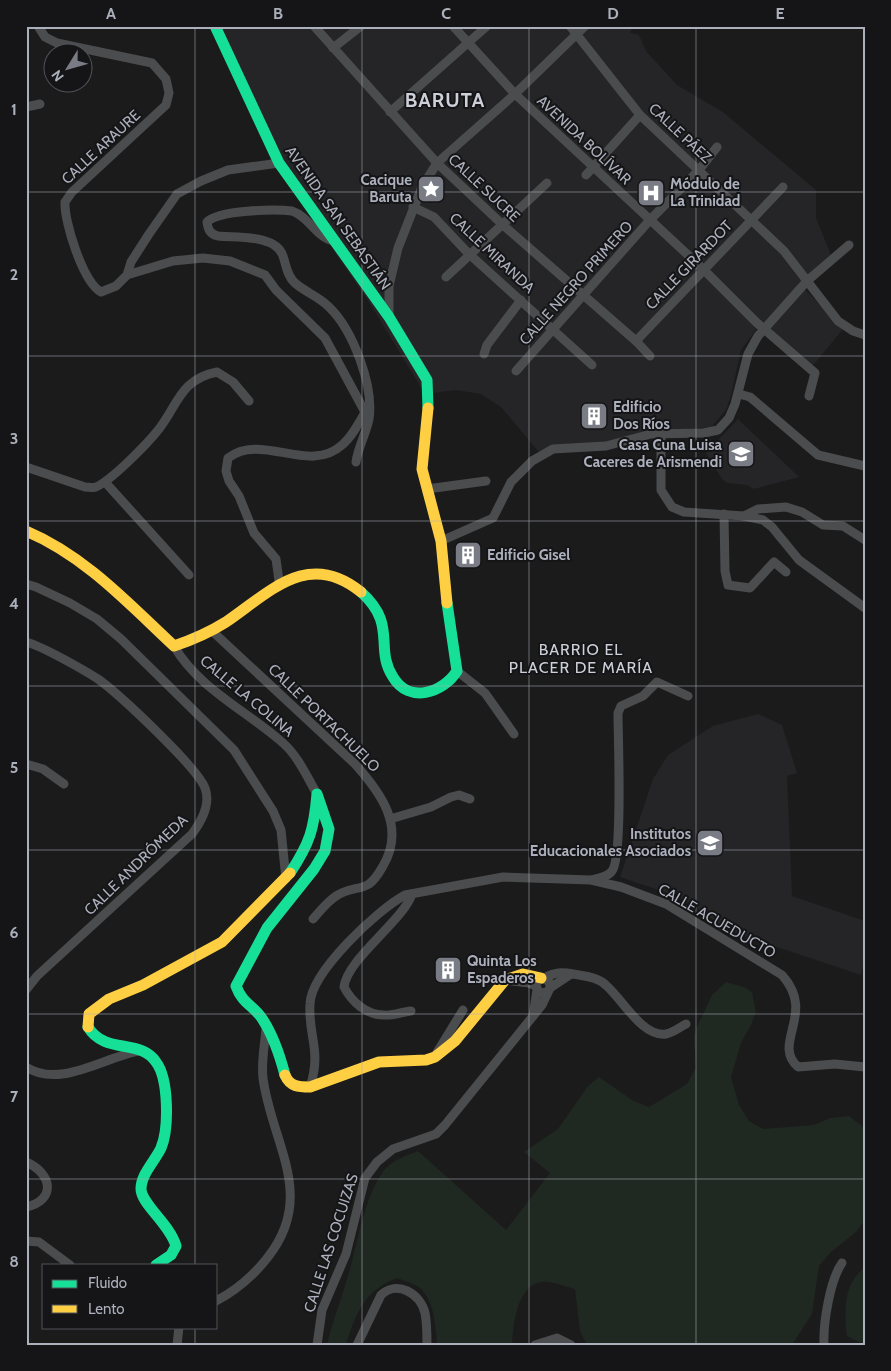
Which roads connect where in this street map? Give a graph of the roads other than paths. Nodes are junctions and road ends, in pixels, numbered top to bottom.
1 (38, 26) edge
2 (215, 26) edge
3 (314, 26) edge
4 (361, 26) edge
5 (453, 26) edge
6 (487, 26) edge
7 (570, 26) edge
8 (585, 26) edge
9 (576, 36) junction
10 (468, 41) junction
11 (333, 48) junction
12 (515, 94) junction
13 (40, 104) dead end
14 (26, 107) edge
15 (390, 112) junction
16 (640, 115) junction
17 (717, 147) dead end
18 (279, 162) junction
19 (437, 163) junction
20 (699, 170) junction
21 (590, 171) junction
22 (547, 183) dead end
23 (783, 187) dead end
24 (413, 207) junction
25 (649, 221) junction
26 (752, 221) junction
27 (503, 225) junction
28 (334, 241) junction
29 (849, 245) dead end
30 (469, 254) junction
31 (704, 268) junction
32 (127, 274) junction
33 (446, 276) dead end
34 (807, 281) junction
35 (584, 297) junction
36 (521, 300) junction
37 (389, 317) junction
38 (554, 329) junction
39 (763, 329) junction
40 (865, 335) edge
41 (636, 341) junction
42 (484, 354) dead end
43 (650, 356) dead end
44 (592, 364) dead end
45 (516, 371) dead end
46 (739, 394) junction
47 (809, 396) dead end
48 (249, 401) dead end
49 (367, 408) junction
50 (661, 433) junction
51 (356, 462) dead end
52 (865, 466) edge
53 (26, 467) edge
54 (105, 482) junction
55 (486, 482) dead end
56 (427, 489) junction
57 (724, 514) junction
58 (744, 516) junction
59 (26, 531) edge
60 (865, 540) edge
61 (441, 541) junction
62 (786, 572) dead end
63 (189, 575) dead end
64 (280, 581) junction
65 (26, 584) edge
66 (863, 605) edge
67 (211, 630) junction
68 (26, 642) edge
69 (174, 646) junction
70 (456, 671) junction
71 (688, 696) dead end
72 (514, 734) dead end
73 (26, 764) edge
74 (64, 784) dead end
75 (317, 794) junction
76 (470, 799) dead end
77 (390, 819) junction
78 (286, 879) junction
79 (592, 880) junction
80 (412, 894) junction
81 (312, 919) dead end
82 (571, 974) junction
83 (540, 983) junction
84 (549, 989) junction
85 (26, 990) edge
86 (463, 1010) dead end
87 (411, 1011) dead end
88 (533, 1017) junction
89 (686, 1024) dead end
90 (266, 1028) junction
91 (144, 1050) junction
92 (435, 1056) junction
93 (26, 1067) edge
94 (865, 1067) edge
95 (310, 1086) junction
96 (26, 1162) edge
97 (26, 1208) edge
98 (26, 1240) edge
99 (842, 1263) dead end
100 (69, 1264) edge
101 (158, 1264) edge
102 (218, 1300) edge
103 (179, 1328) edge
104 (178, 1345) edge
105 (317, 1345) edge
106 (357, 1345) edge
107 (426, 1345) edge
108 (535, 1345) edge
109 (571, 1345) edge
110 (824, 1345) edge

1 - 32 street, CALLE ARAURE
2 - 18 street, AVENIDA SAN SEBASTIÁN
3 - 11 street, CALLE SUCRE
4 - 11 street
5 - 10 street, AVENIDA BOLÍVAR
6 - 10 street
7 - 9 street, CALLE PÁEZ
8 - 9 street
9 - 12 street
9 - 16 street, CALLE PÁEZ
10 - 12 street, AVENIDA BOLÍVAR
10 - 15 street
11 - 15 street, CALLE SUCRE
12 - 19 street
12 - 21 street, AVENIDA BOLÍVAR
13 - 14 street
15 - 19 street, CALLE SUCRE
16 - 20 street, CALLE PÁEZ
16 - 21 street
17 - 20 street, CALLE NEGRO PRIMERO
18 - 28 street, AVENIDA SAN SEBASTIÁN
18 - 32 street, CALLE ARAURE
19 - 24 street
19 - 27 street, CALLE SUCRE
20 - 25 street, CALLE NEGRO PRIMERO
20 - 26 street, CALLE PÁEZ
21 - 25 street, AVENIDA BOLÍVAR
22 - 27 street
23 - 26 street, CALLE GIRARDOT
24 - 30 street, CALLE MIRANDA
24 - 37 street
25 - 31 street, AVENIDA BOLÍVAR
25 - 35 street, CALLE NEGRO PRIMERO
26 - 31 street, CALLE GIRARDOT
26 - 34 street, CALLE PÁEZ
27 - 30 street
27 - 35 street, CALLE SUCRE
28 - 37 street, AVENIDA SAN SEBASTIÁN
28 - 49 street
29 - 34 street
30 - 33 street
30 - 36 street, CALLE MIRANDA
31 - 39 street, AVENIDA BOLÍVAR
31 - 41 street, CALLE GIRARDOT
32 - 49 street
34 - 39 street
34 - 40 street, CALLE PÁEZ
35 - 38 street, CALLE NEGRO PRIMERO
35 - 41 street, CALLE SUCRE
36 - 38 street, CALLE MIRANDA
36 - 42 street
37 - 56 street, AVENIDA SAN SEBASTIÁN
38 - 44 street, CALLE MIRANDA
38 - 45 street, CALLE NEGRO PRIMERO
39 - 46 street
39 - 47 street, AVENIDA BOLÍVAR
41 - 43 street, CALLE SUCRE
46 - 50 street
46 - 52 street
48 - 54 street
49 - 51 street
49 - 64 street
50 - 57 street
50 - 61 street
53 - 54 street
54 - 63 street
55 - 56 street
56 - 61 street, AVENIDA SAN SEBASTIÁN
57 - 58 street
57 - 62 street
58 - 60 street
58 - 66 street
59 - 69 street
61 - 70 street, AVENIDA SAN SEBASTIÁN
64 - 67 street
64 - 70 street
65 - 78 street
67 - 69 street
67 - 77 street, CALLE PORTACHUELO
68 - 85 street, CALLE ANDRÓMEDA
69 - 75 street, CALLE LA COLINA
70 - 72 street
71 - 79 street
73 - 74 street
75 - 78 street
75 - 90 street
76 - 77 street
77 - 81 street, CALLE PORTACHUELO
78 - 91 street
79 - 80 street, CALLE ACUEDUCTO
79 - 94 street, CALLE ACUEDUCTO
80 - 87 street
80 - 95 street, CALLE ACUEDUCTO
82 - 83 street
82 - 84 street
82 - 89 street
83 - 84 street
83 - 88 street, CALLE LAS COCUIZAS
83 - 92 street
84 - 88 street, CALLE LAS COCUIZAS
86 - 92 street
88 - 105 street, CALLE LAS COCUIZAS
90 - 95 street
90 - 102 street
91 - 93 street
91 - 101 street
92 - 95 street
96 - 97 street
98 - 100 street
99 - 110 street
103 - 104 street
106 - 107 street
108 - 109 street

